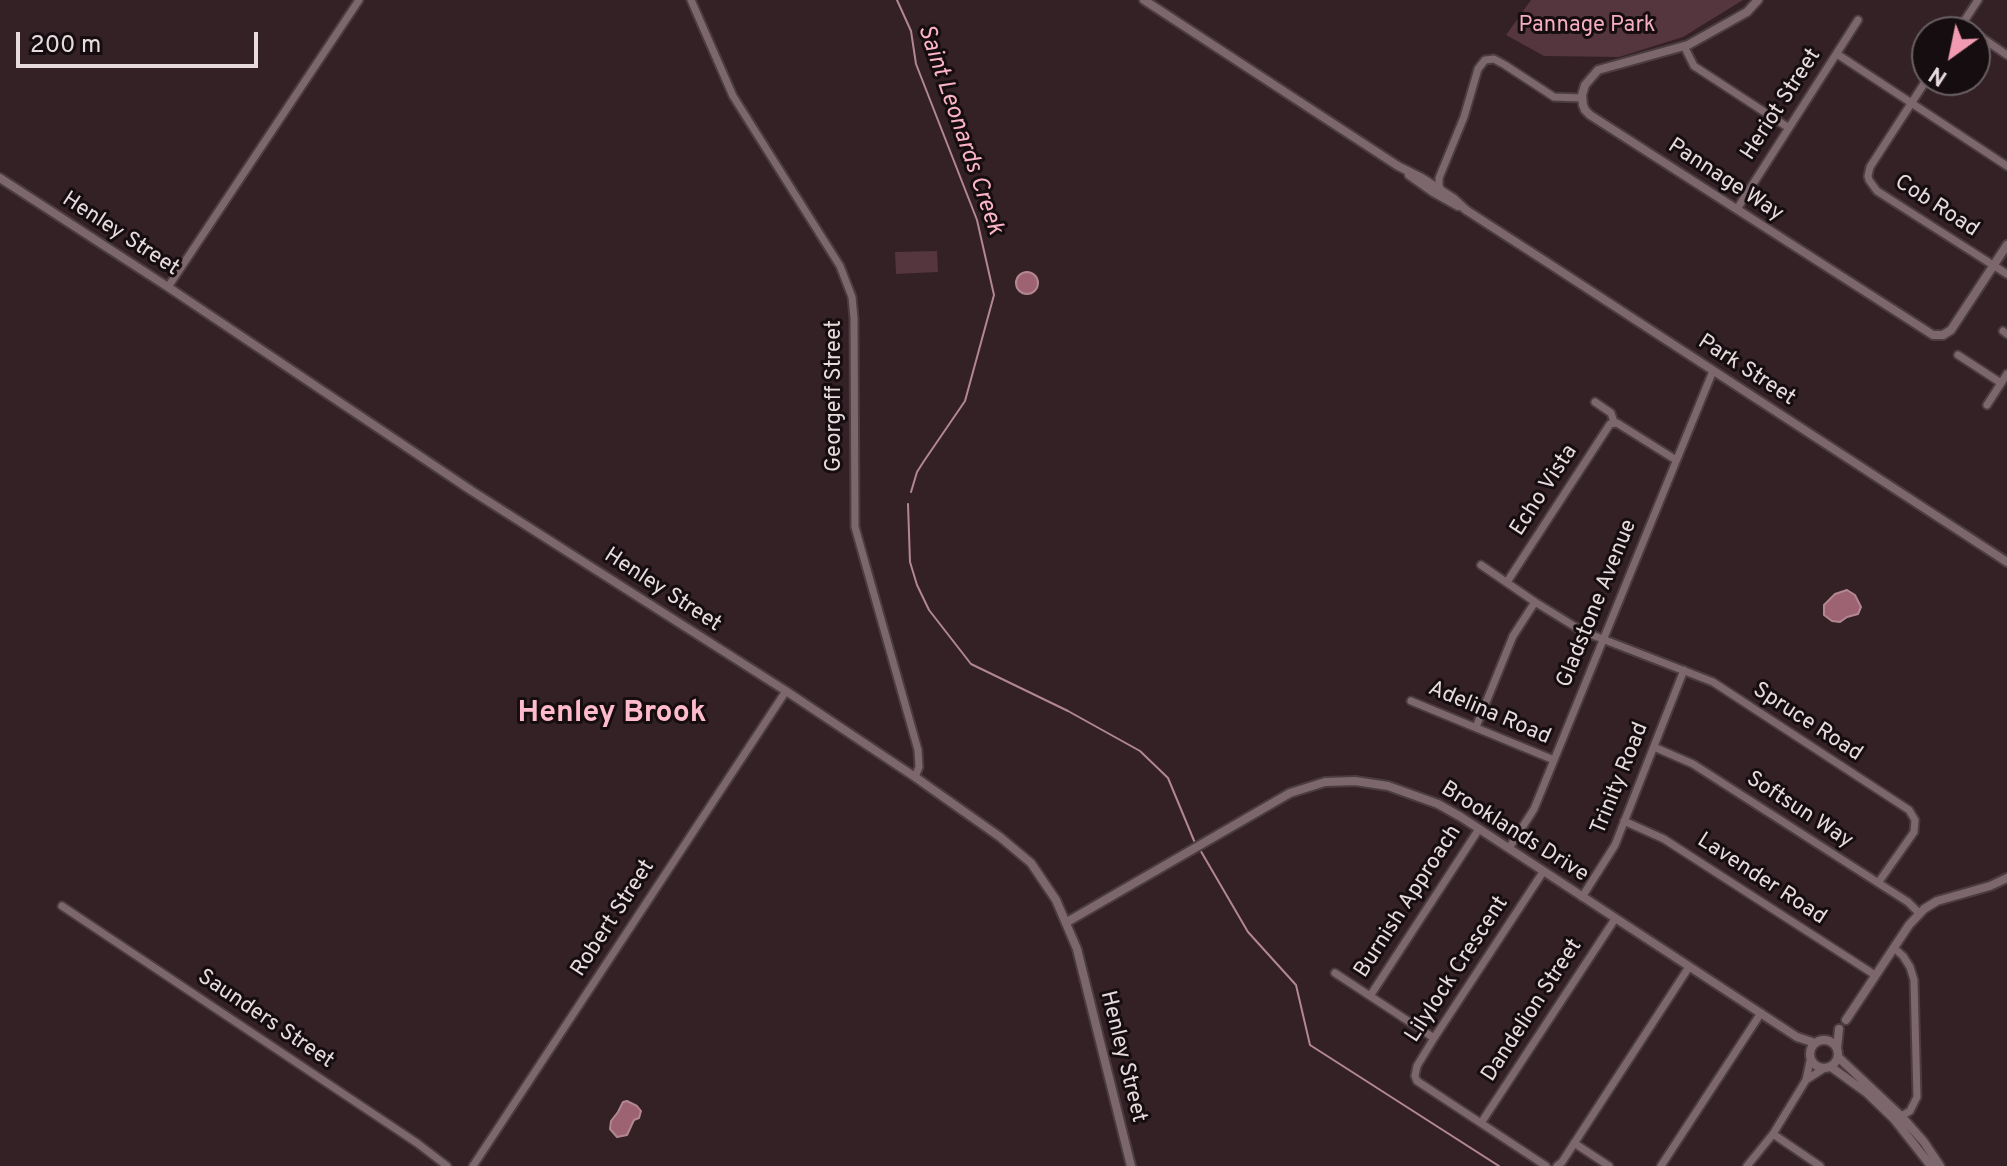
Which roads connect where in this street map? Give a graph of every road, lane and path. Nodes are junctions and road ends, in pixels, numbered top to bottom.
1 (359, 0) edge
2 (691, 0) edge
3 (1144, 0) edge
4 (1758, 0) edge
5 (1858, 20) dead end
6 (1684, 46) junction
7 (1837, 54) junction
8 (1916, 96) edge
9 (1581, 98) junction
10 (1911, 103) junction
11 (1789, 128) junction
12 (1398, 166) junction
13 (2007, 166) edge
14 (0, 178) edge
15 (1441, 191) junction
16 (1737, 209) junction
17 (1466, 210) junction
18 (2007, 245) edge
19 (1994, 265) junction
20 (2007, 274) edge
21 (168, 287) junction
22 (1958, 355) dead end
23 (1713, 371) junction
24 (2007, 374) edge
25 (2001, 383) junction
26 (1595, 402) dead end
27 (1987, 405) dead end
28 (1614, 422) junction
29 (1676, 460) junction
30 (2007, 562) edge
31 (1481, 565) dead end
32 (1507, 582) junction
33 (1535, 602) junction
34 (1603, 639) junction
35 (1684, 670) junction
36 (786, 691) junction
37 (1411, 701) dead end
38 (1476, 727) junction
39 (1654, 747) junction
40 (1554, 760) junction
41 (915, 777) junction
42 (1624, 821) junction
43 (1479, 829) junction
44 (1509, 848) junction
45 (1543, 872) junction
46 (2007, 878) edge
47 (1878, 883) junction
48 (1582, 897) junction
49 (62, 906) dead end
50 (1919, 913) junction
51 (1615, 919) junction
52 (1067, 922) junction
53 (1894, 948) junction
54 (1689, 967) junction
55 (1335, 973) dead end
56 (1875, 975) junction
57 (1370, 996) junction
58 (1761, 1013) junction
59 (1846, 1020) joint
60 (1839, 1029) junction
61 (1797, 1037) junction
62 (1434, 1038) junction
63 (1819, 1041) junction
64 (1837, 1053) junction
65 (1810, 1056) junction
66 (1827, 1068) junction
67 (1806, 1080) junction
68 (1898, 1118) junction
69 (1481, 1123) junction
70 (1773, 1134) junction
71 (1574, 1143) junction
72 (447, 1166) edge
73 (473, 1166) edge
74 (1131, 1166) edge
75 (1546, 1166) edge
76 (1557, 1166) edge
77 (1609, 1166) edge
78 (1661, 1166) edge
79 (1747, 1166) edge
80 (1820, 1166) edge
81 (1931, 1166) edge
82 (1940, 1166) edge

1 - 21 street
2 - 41 street, Georgeff Street
3 - 12 street, Park Street
4 - 6 street
5 - 7 street, Heriot Street
6 - 9 street
6 - 11 street
7 - 10 street
7 - 11 street, Heriot Street
8 - 10 street, Cob Road
9 - 15 street
9 - 16 street, Pannage Way
10 - 13 street
10 - 19 street, Cob Road
11 - 16 street, Heriot Street
12 - 15 street, Park Street
12 - 17 street, Park Street
14 - 21 street, Henley Street
15 - 17 street, Park Street
16 - 19 street, Pannage Way
17 - 23 street, Park Street
18 - 19 street, Pannage Way
19 - 20 street, Cob Road
21 - 36 street, Henley Street
22 - 25 street
23 - 29 street, Gladstone Avenue
23 - 30 street, Park Street
24 - 25 street
25 - 27 street
26 - 28 street
28 - 29 street
28 - 32 street, Echo Vista
29 - 34 street, Gladstone Avenue
31 - 32 street, Spruce Road
32 - 33 street, Spruce Road
33 - 34 street, Spruce Road
33 - 38 street
34 - 35 street, Spruce Road
34 - 40 street, Gladstone Avenue
35 - 39 street, Trinity Road
35 - 47 street, Spruce Road
36 - 41 street, Henley Street
36 - 73 street, Robert Street
37 - 38 street, Adelina Road
38 - 40 street, Adelina Road
39 - 42 street, Trinity Road
39 - 47 street, Softsun Way
40 - 44 street, Gladstone Avenue
41 - 52 street, Henley Street
42 - 48 street, Trinity Road
42 - 56 street, Lavender Road
43 - 44 street, Brooklands Drive
43 - 52 street, Brooklands Drive
43 - 57 street, Burnish Approach
44 - 45 street, Brooklands Drive
45 - 48 street, Brooklands Drive
45 - 62 street, Lilylock Crescent
46 - 50 street
47 - 50 street, Softsun Way
48 - 51 street, Brooklands Drive
49 - 72 street, Saunders Street
50 - 53 street
51 - 54 street, Brooklands Drive
51 - 69 street, Dandelion Street
52 - 74 street, Henley Street
53 - 56 street
53 - 68 street
54 - 58 street, Brooklands Drive
54 - 71 street
55 - 57 street
56 - 59 street
57 - 62 street
58 - 61 street, Brooklands Drive
58 - 78 street
59 - 60 street
60 - 63 street
60 - 64 street
61 - 63 street, Brooklands Drive
61 - 65 street, Brooklands Drive
62 - 69 street, Lilylock Crescent
63 - 64 street
63 - 65 street
64 - 66 street
64 - 68 street
65 - 66 street
65 - 67 street
66 - 67 street
66 - 68 street
67 - 70 street
68 - 81 street
68 - 82 street
69 - 75 street, Lilylock Crescent
70 - 79 street
70 - 80 street
71 - 76 street
71 - 77 street

